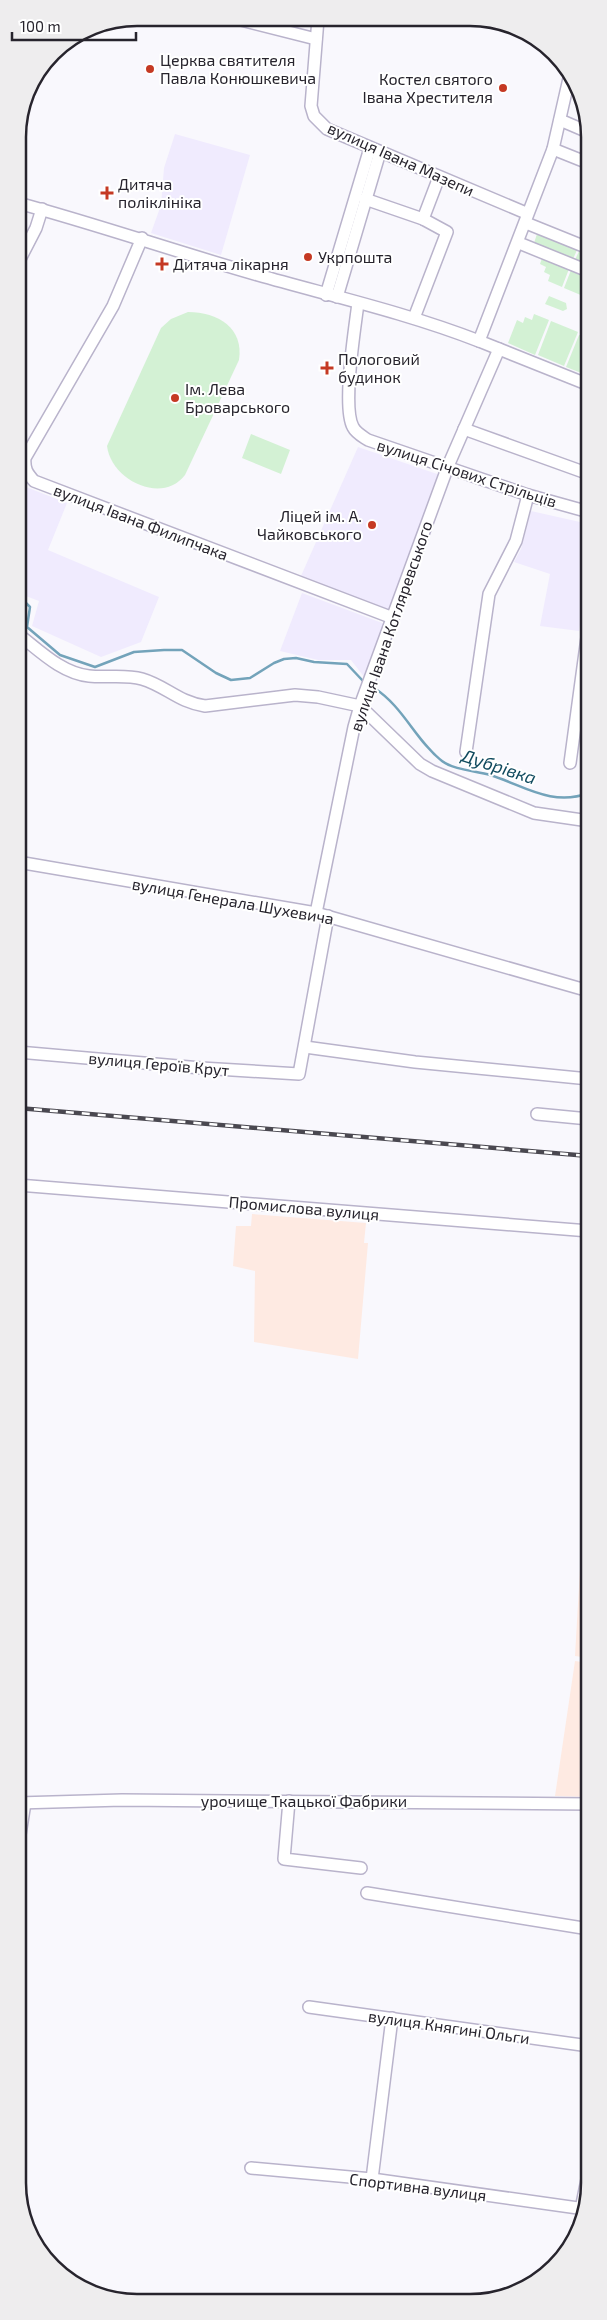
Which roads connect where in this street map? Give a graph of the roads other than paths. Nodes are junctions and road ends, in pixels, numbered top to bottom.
1 (265, 26) edge
2 (317, 26) edge
3 (316, 39) junction
4 (568, 85) edge
5 (560, 120) junction
6 (580, 129) edge
7 (553, 149) junction
8 (375, 150) junction
9 (581, 160) edge
10 (439, 177) junction
11 (365, 199) junction
12 (26, 205) edge
13 (42, 209) junction
14 (526, 218) junction
15 (423, 219) junction
16 (142, 238) junction
17 (518, 243) junction
18 (581, 245) edge
19 (26, 247) edge
20 (581, 268) edge
21 (332, 296) junction
22 (358, 303) junction
23 (414, 318) junction
24 (479, 341) junction
25 (499, 349) junction
26 (581, 382) edge
27 (464, 429) junction
28 (26, 456) edge
29 (448, 466) junction
30 (26, 471) edge
31 (581, 471) edge
32 (528, 495) junction
33 (581, 510) edge
34 (393, 618) junction
35 (26, 640) edge
36 (581, 682) edge
37 (360, 706) junction
38 (466, 752) dead end
39 (570, 764) dead end
40 (581, 820) edge
41 (26, 863) edge
42 (322, 915) junction
43 (581, 989) edge
44 (305, 1047) junction
45 (26, 1053) edge
46 (299, 1074) joint
47 (581, 1078) edge
48 (537, 1114) dead end
49 (581, 1118) edge
50 (26, 1187) edge
51 (581, 1230) edge
52 (289, 1801) junction
53 (581, 1804) edge
54 (26, 1807) edge
55 (361, 1868) dead end
56 (367, 1893) dead end
57 (581, 1927) edge
58 (309, 2007) dead end
59 (392, 2018) junction
60 (581, 2045) edge
61 (251, 2168) dead end
62 (372, 2179) junction
63 (578, 2208) edge

1 - 3 street
2 - 3 street, вулиця Івана Мазепи
3 - 8 street, вулиця Івана Мазепи
4 - 5 street
5 - 6 street
5 - 7 street
7 - 9 street
7 - 14 street
8 - 10 street, вулиця Івана Мазепи
8 - 11 street
8 - 21 street
10 - 14 street, вулиця Івана Мазепи
10 - 15 street
11 - 15 street
11 - 21 street
12 - 13 street
13 - 16 street
13 - 19 street
14 - 17 street
14 - 18 street, вулиця Івана Мазепи
15 - 23 street
16 - 21 street
16 - 28 street, вулиця Івана Филипчака
17 - 20 street
17 - 24 street
21 - 22 street
22 - 23 street
22 - 29 street, вулиця Січових Стрільців
23 - 24 street
24 - 25 street
25 - 26 street
25 - 27 street, вулиця Івана Котляревського
27 - 29 street, вулиця Івана Котляревського
27 - 31 street
29 - 32 street, вулиця Січових Стрільців
29 - 34 street, вулиця Івана Котляревського
30 - 34 street, вулиця Івана Филипчака
32 - 33 street, вулиця Січових Стрільців
32 - 38 street
34 - 37 street, вулиця Івана Котляревського
35 - 37 street
36 - 39 street
37 - 40 street
37 - 42 street, вулиця Івана Котляревського
41 - 42 street, вулиця Генерала Шухевича
42 - 43 street, вулиця Генерала Шухевича
42 - 44 street, вулиця Івана Котляревського
44 - 46 street, вулиця Івана Котляревського
44 - 47 street
45 - 46 street, вулиця Героїв Крут
48 - 49 street
50 - 51 street, Промислова вулиця
52 - 53 street, урочище Ткацької Фабрики
52 - 54 street, урочище Ткацької Фабрики
52 - 55 street
56 - 57 street
58 - 59 street, вулиця Княгині Ольги
59 - 60 street, вулиця Княгині Ольги
59 - 62 street
61 - 62 street, Спортивна вулиця
62 - 63 street, Спортивна вулиця

